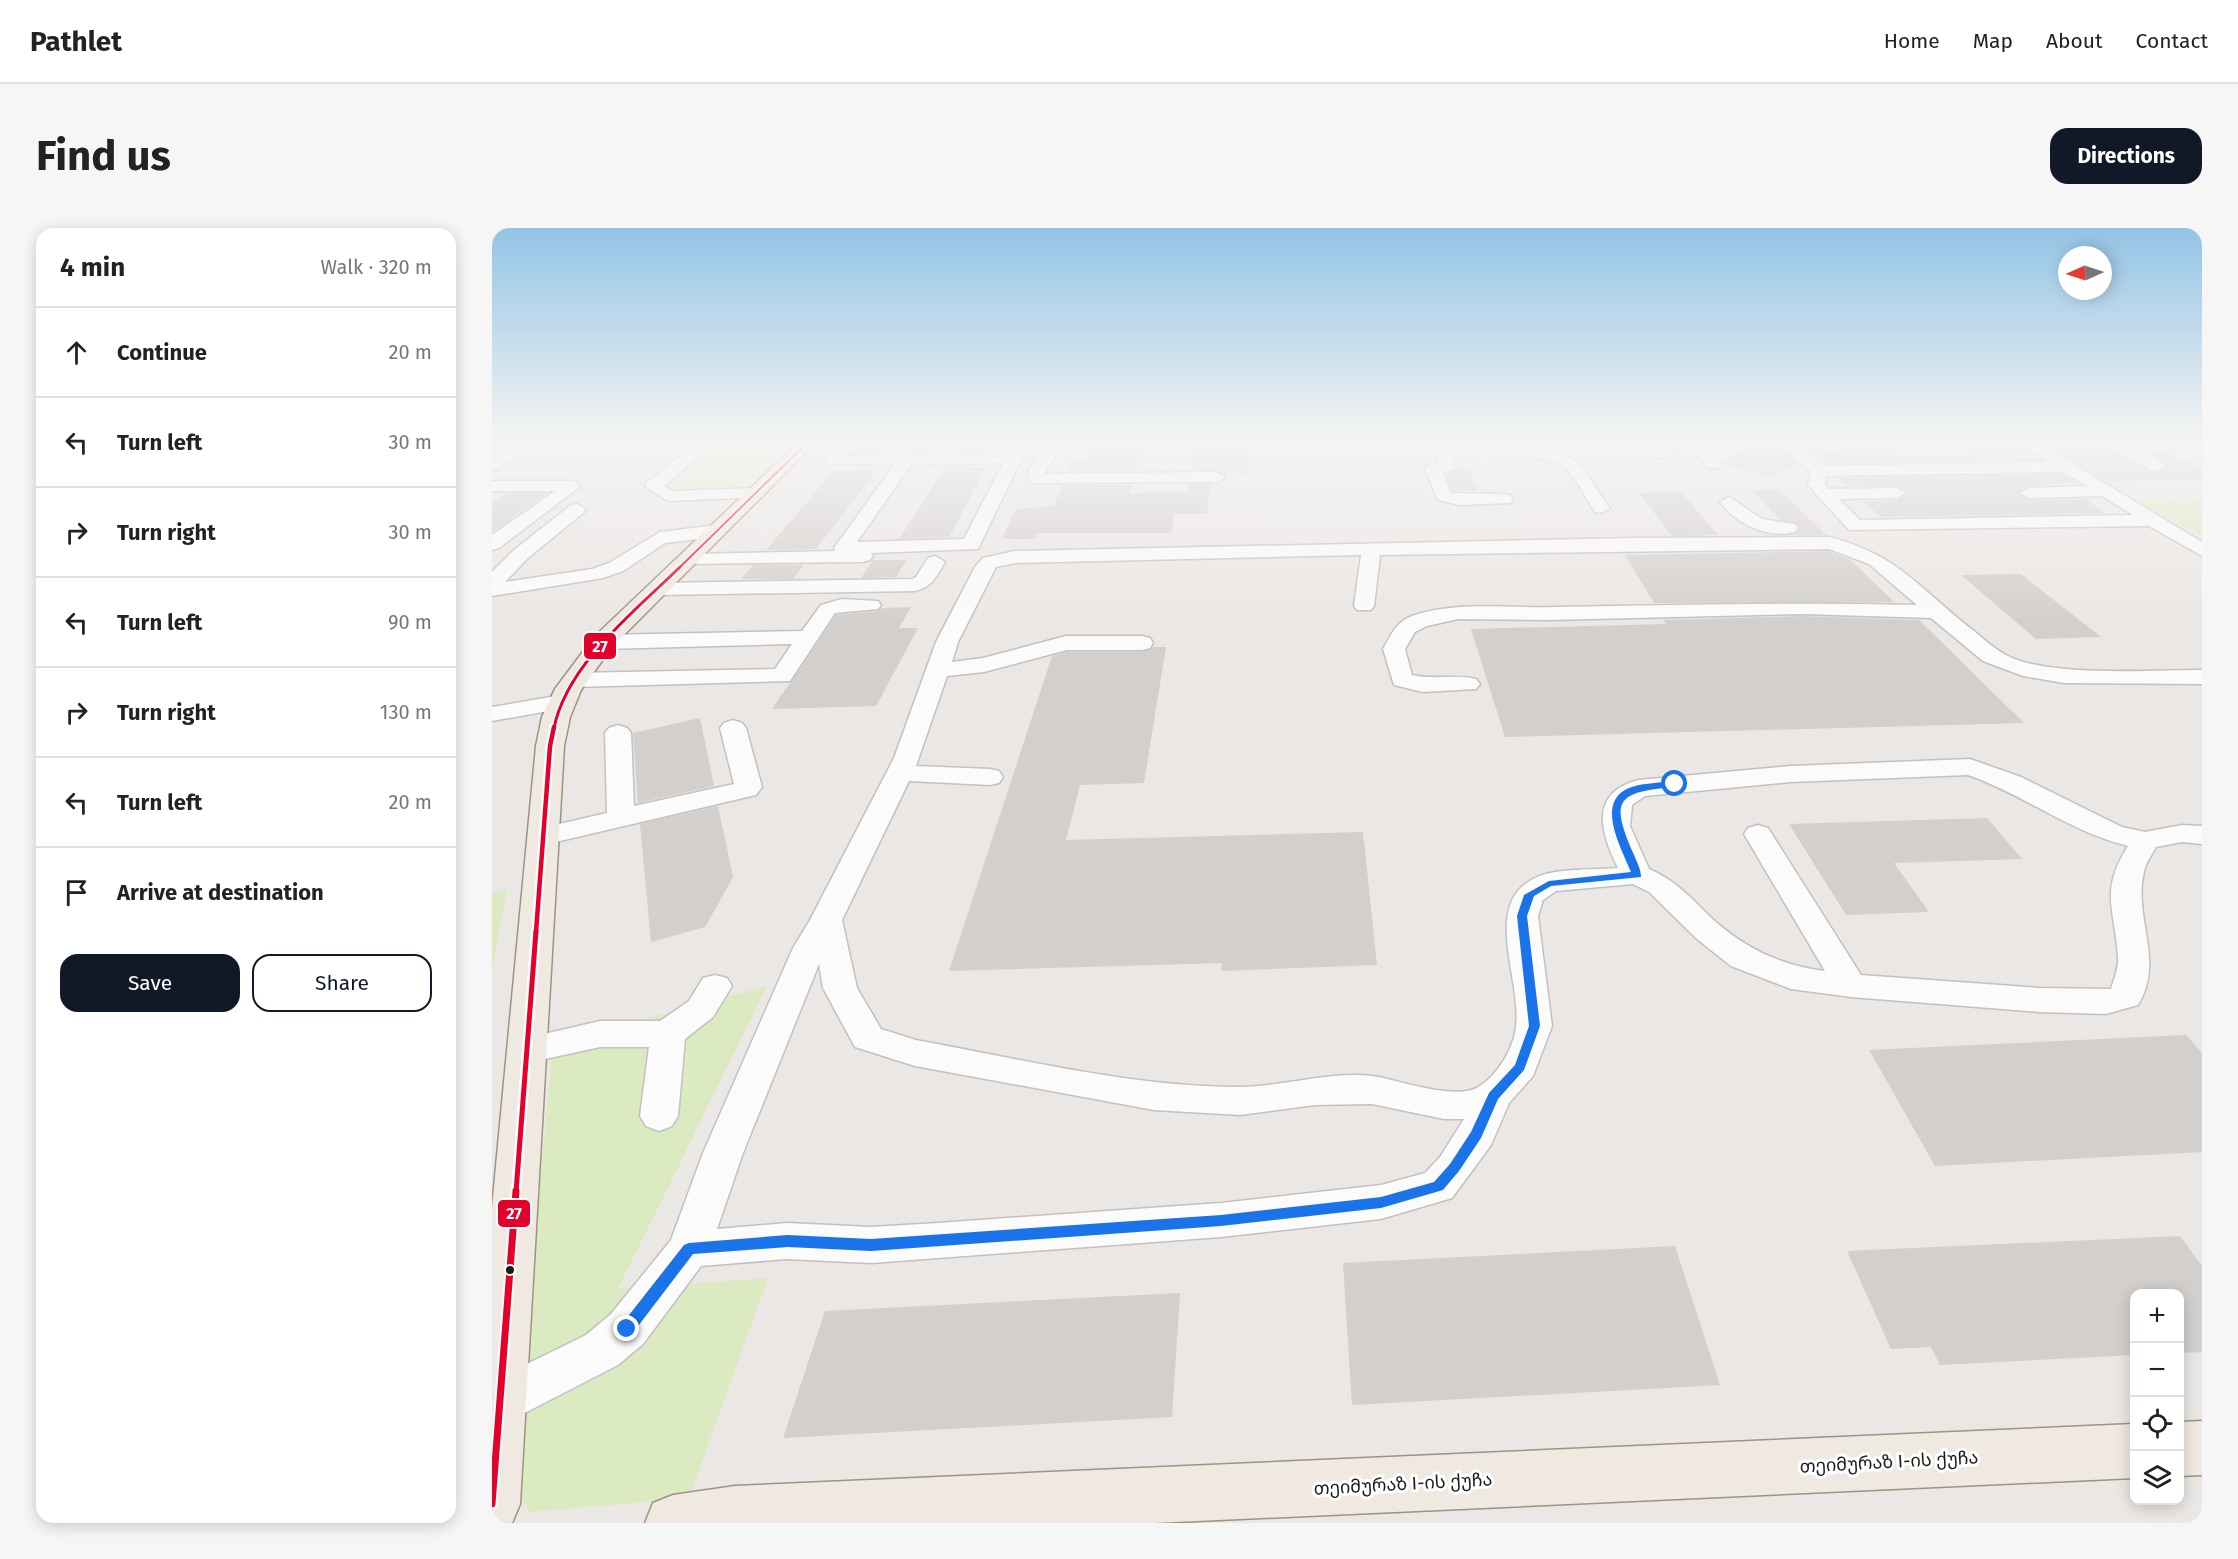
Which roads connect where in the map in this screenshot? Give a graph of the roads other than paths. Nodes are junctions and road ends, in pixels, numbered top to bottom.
1 (550, 502) edge
2 (746, 502) edge
3 (876, 502) edge
4 (992, 502) edge
5 (1597, 502) edge
6 (1730, 502) dead end
7 (1833, 502) edge
8 (2127, 502) edge
9 (1601, 508) dead end
10 (578, 509) dead end
11 (2156, 520) junction
12 (1855, 526) junction
13 (717, 531) junction
14 (492, 544) edge
15 (1371, 549) junction
16 (2202, 550) edge
17 (965, 554) dead end
18 (688, 560) junction
19 (935, 562) dead end
20 (492, 584) edge
21 (492, 590) edge
22 (647, 600) junction
23 (882, 604) dead end
24 (809, 605) dead end
25 (1364, 606) dead end
26 (1936, 612) junction
27 (808, 637) junction
28 (603, 642) junction
29 (1142, 643) dead end
30 (938, 670) junction
31 (2202, 677) edge
32 (1468, 684) dead end
33 (568, 691) junction
34 (492, 714) edge
35 (734, 728) dead end
36 (618, 733) dead end
37 (899, 773) junction
38 (990, 777) dead end
39 (621, 819) junction
40 (1758, 834) dead end
41 (2202, 835) edge
42 (543, 836) junction
43 (2146, 841) junction
44 (1637, 874) junction
45 (825, 920) junction
46 (715, 986) dead end
47 (1851, 986) junction
48 (668, 1034) junction
49 (527, 1050) junction
50 (1493, 1096) junction
51 (659, 1116) dead end
52 (503, 1217) edge
53 (689, 1249) junction
54 (499, 1325) edge
55 (500, 1401) junction
56 (2202, 1448) edge
57 (2184, 1449) edge
58 (2130, 1451) edge
59 (492, 1504) edge
60 (673, 1523) edge

1 - 14 street
2 - 13 main road
3 - 4 street
5 - 9 street
6 - 12 street
7 - 12 street
8 - 11 street
10 - 20 street
11 - 12 street
11 - 16 street
13 - 18 main road
13 - 21 street
15 - 25 street
15 - 26 street
15 - 30 street
17 - 18 street
18 - 22 main road
19 - 22 street
22 - 24 street
22 - 28 main road
23 - 27 street
26 - 31 street
26 - 32 street
27 - 28 street
27 - 33 street
28 - 33 main road
29 - 30 street
30 - 37 street
33 - 34 street
33 - 42 main road
35 - 39 street
36 - 39 street
37 - 38 street
37 - 45 street
39 - 42 street
40 - 47 street
41 - 43 street
42 - 49 main road
43 - 44 street
43 - 47 street
44 - 47 street
44 - 50 street
45 - 50 street
45 - 53 street
46 - 48 street
48 - 49 street
48 - 51 street
49 - 52 main road
50 - 53 street
52 - 54 main road
53 - 55 street
54 - 55 main road
55 - 59 main road
56 - 57 main road
58 - 60 main road, თეიმურაზ I-ის ქუჩა

